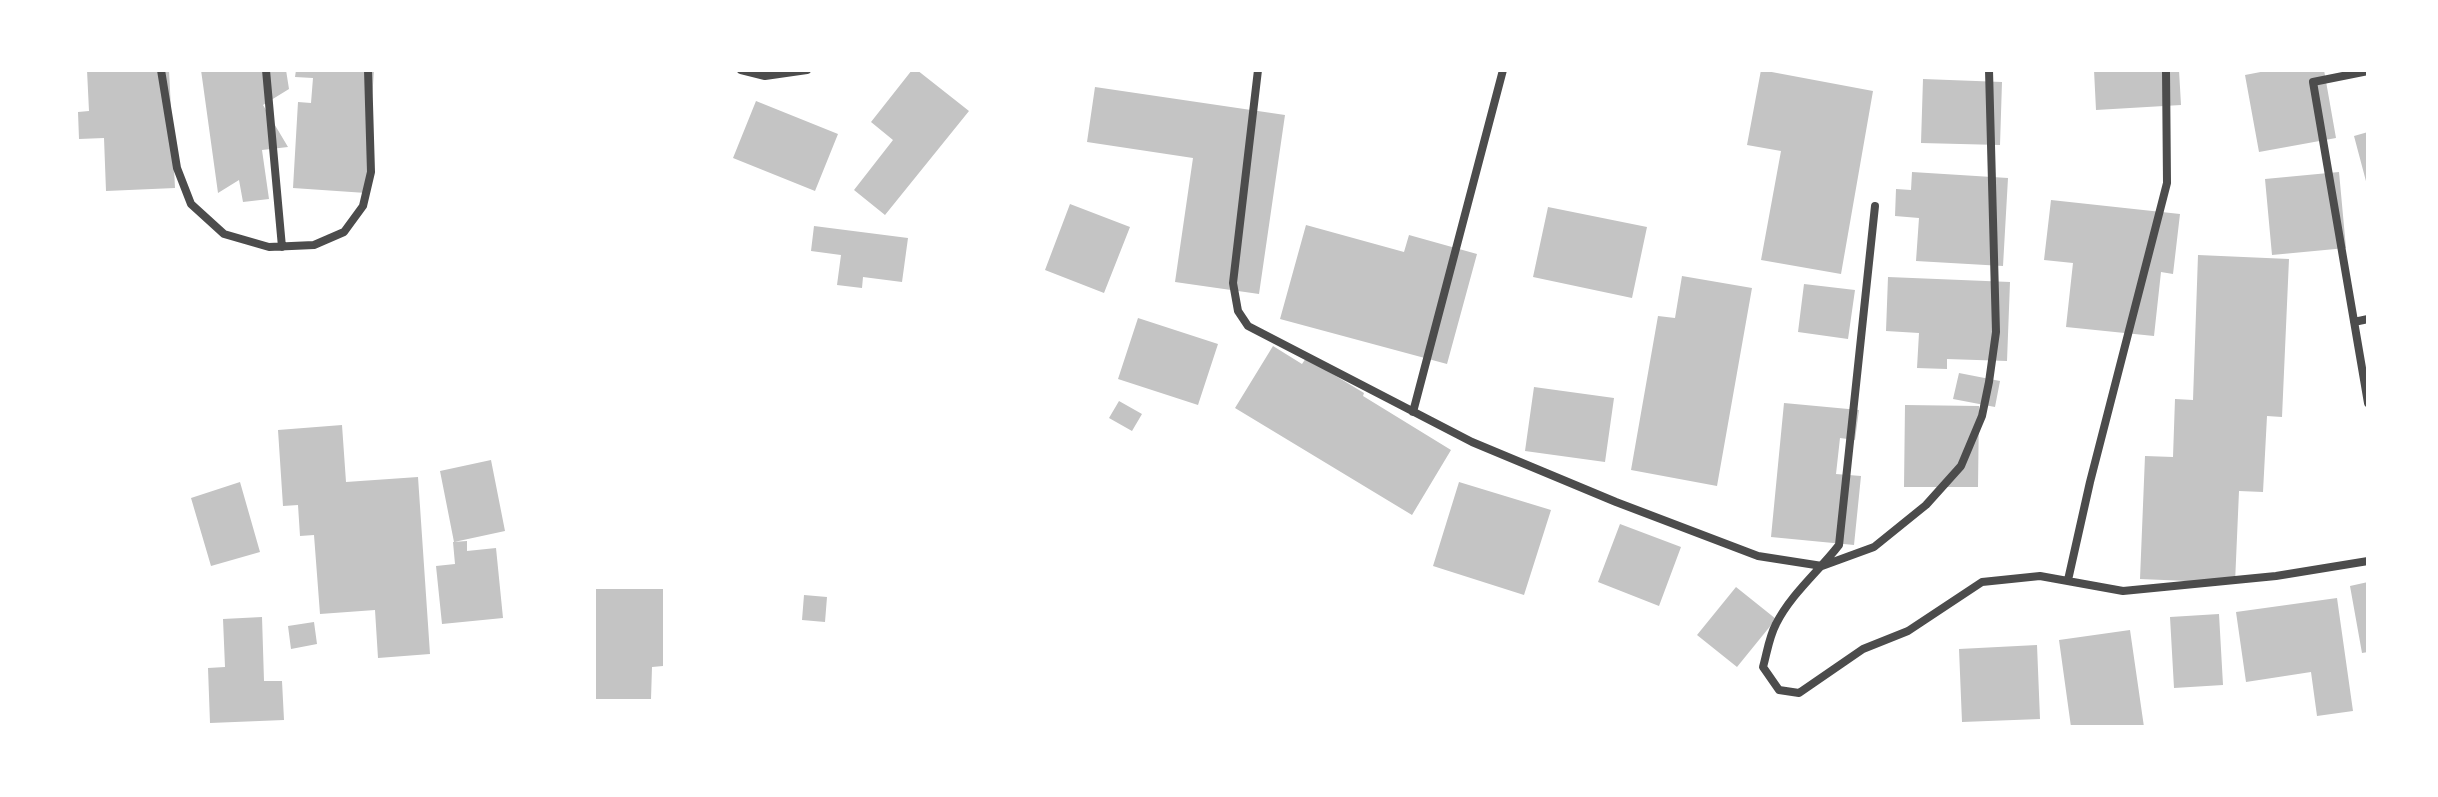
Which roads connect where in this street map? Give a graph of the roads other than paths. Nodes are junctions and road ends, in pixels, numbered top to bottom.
1 (161, 70) edge
2 (266, 70) edge
3 (368, 70) edge
4 (741, 70) edge
5 (807, 70) edge
6 (1258, 70) edge
7 (1503, 70) edge
8 (1989, 70) edge
9 (2166, 70) edge
10 (2368, 71) edge
11 (1875, 206) dead end
12 (282, 247) junction
13 (2368, 319) edge
14 (2354, 322) junction
15 (2368, 403) edge
16 (1413, 412) junction
17 (2368, 561) edge
18 (1822, 566) junction
19 (2068, 580) junction

1 - 12 street
2 - 12 street
3 - 12 street
4 - 5 street
6 - 16 street
7 - 16 street
8 - 18 street
9 - 19 street
10 - 14 street
11 - 18 street
13 - 14 street
14 - 15 street
16 - 18 street
17 - 19 street
18 - 19 street

